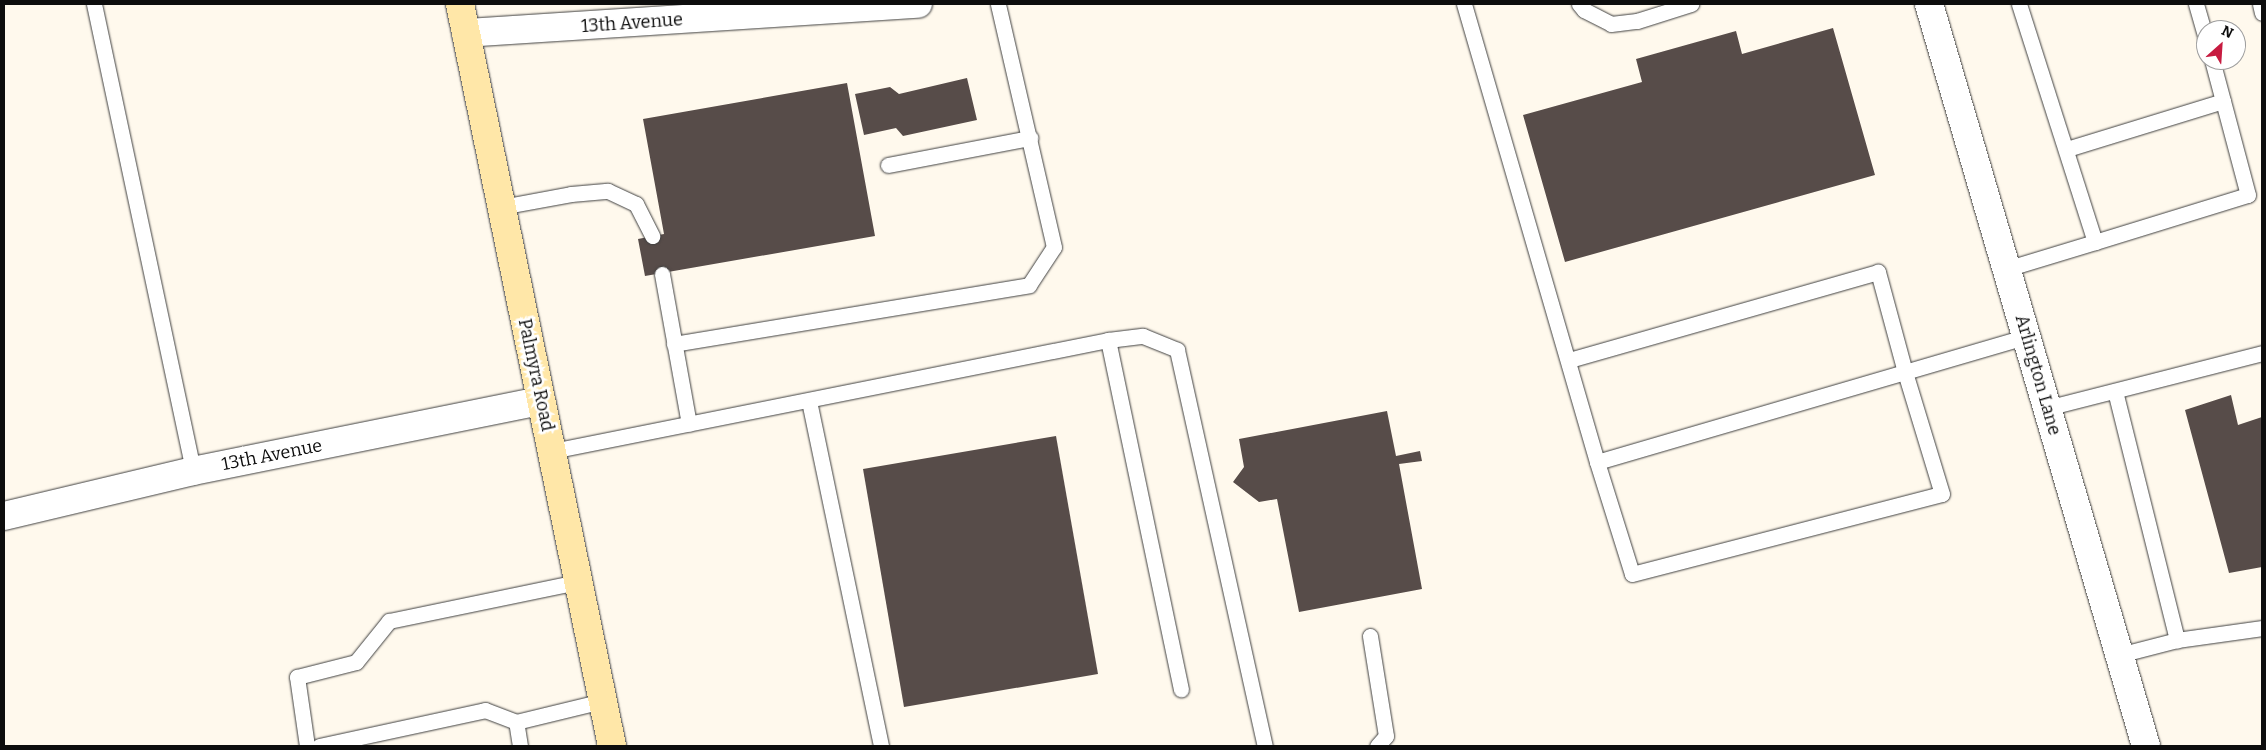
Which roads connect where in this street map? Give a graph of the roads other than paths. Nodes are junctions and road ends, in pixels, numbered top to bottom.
1 (94, 4) edge
2 (460, 4) edge
3 (918, 4) edge
4 (998, 4) edge
5 (1464, 4) edge
6 (1579, 4) edge
7 (1691, 4) edge
8 (1929, 4) edge
9 (2019, 4) edge
10 (2196, 4) edge
11 (2260, 4) edge
12 (2262, 13) edge
13 (2201, 20) edge
14 (466, 33) junction
15 (2215, 70) edge
16 (2223, 101) junction
17 (1030, 138) junction
18 (2067, 149) junction
19 (888, 165) dead end
20 (501, 207) junction
21 (652, 236) dead end
22 (2095, 242) junction
23 (2006, 269) junction
24 (662, 274) dead end
25 (2028, 336) junction
26 (1108, 340) junction
27 (674, 344) junction
28 (2262, 353) edge
29 (1569, 360) junction
30 (1905, 372) junction
31 (2116, 391) junction
32 (541, 401) junction
33 (809, 401) junction
34 (2047, 408) junction
35 (689, 424) junction
36 (552, 451) junction
37 (1597, 462) junction
38 (193, 471) junction
39 (4, 516) edge
40 (578, 582) junction
41 (2262, 628) edge
42 (1370, 636) dead end
43 (2177, 640) junction
44 (2119, 655) junction
45 (1182, 689) dead end
46 (603, 700) junction
47 (516, 722) junction
48 (307, 746) edge
49 (319, 746) edge
50 (520, 746) edge
51 (612, 746) edge
52 (881, 746) edge
53 (1266, 746) edge
54 (1377, 746) edge
55 (2146, 746) edge

1 - 38 lane
2 - 14 main road, Palmyra Road
3 - 14 street, 13th Avenue
4 - 17 lane
5 - 29 lane
6 - 7 lane
8 - 23 street, Arlington Lane
9 - 18 lane
10 - 13 lane
11 - 12 lane
14 - 20 main road, Palmyra Road
15 - 16 lane
16 - 18 lane
16 - 22 lane
17 - 19 lane
17 - 27 lane
18 - 22 lane
20 - 21 lane
20 - 32 main road, Palmyra Road
22 - 23 lane
23 - 25 street, Arlington Lane
24 - 27 lane
25 - 30 lane
25 - 34 street, Arlington Lane
26 - 33 lane
26 - 45 lane
26 - 53 lane
27 - 35 lane
28 - 31 lane
29 - 30 lane
29 - 37 lane
30 - 37 lane
30 - 37 lane
31 - 34 lane
31 - 43 lane
32 - 36 main road, Palmyra Road
32 - 38 street, 13th Avenue
33 - 35 lane
33 - 52 lane
34 - 44 street, Arlington Lane
35 - 36 lane
36 - 40 main road, Palmyra Road
38 - 39 street, 13th Avenue
40 - 46 main road, Palmyra Road
40 - 48 lane
41 - 43 lane
42 - 54 lane
43 - 44 lane
44 - 55 street, Arlington Lane
46 - 47 lane
46 - 51 main road, Palmyra Road
47 - 49 lane
47 - 50 lane

